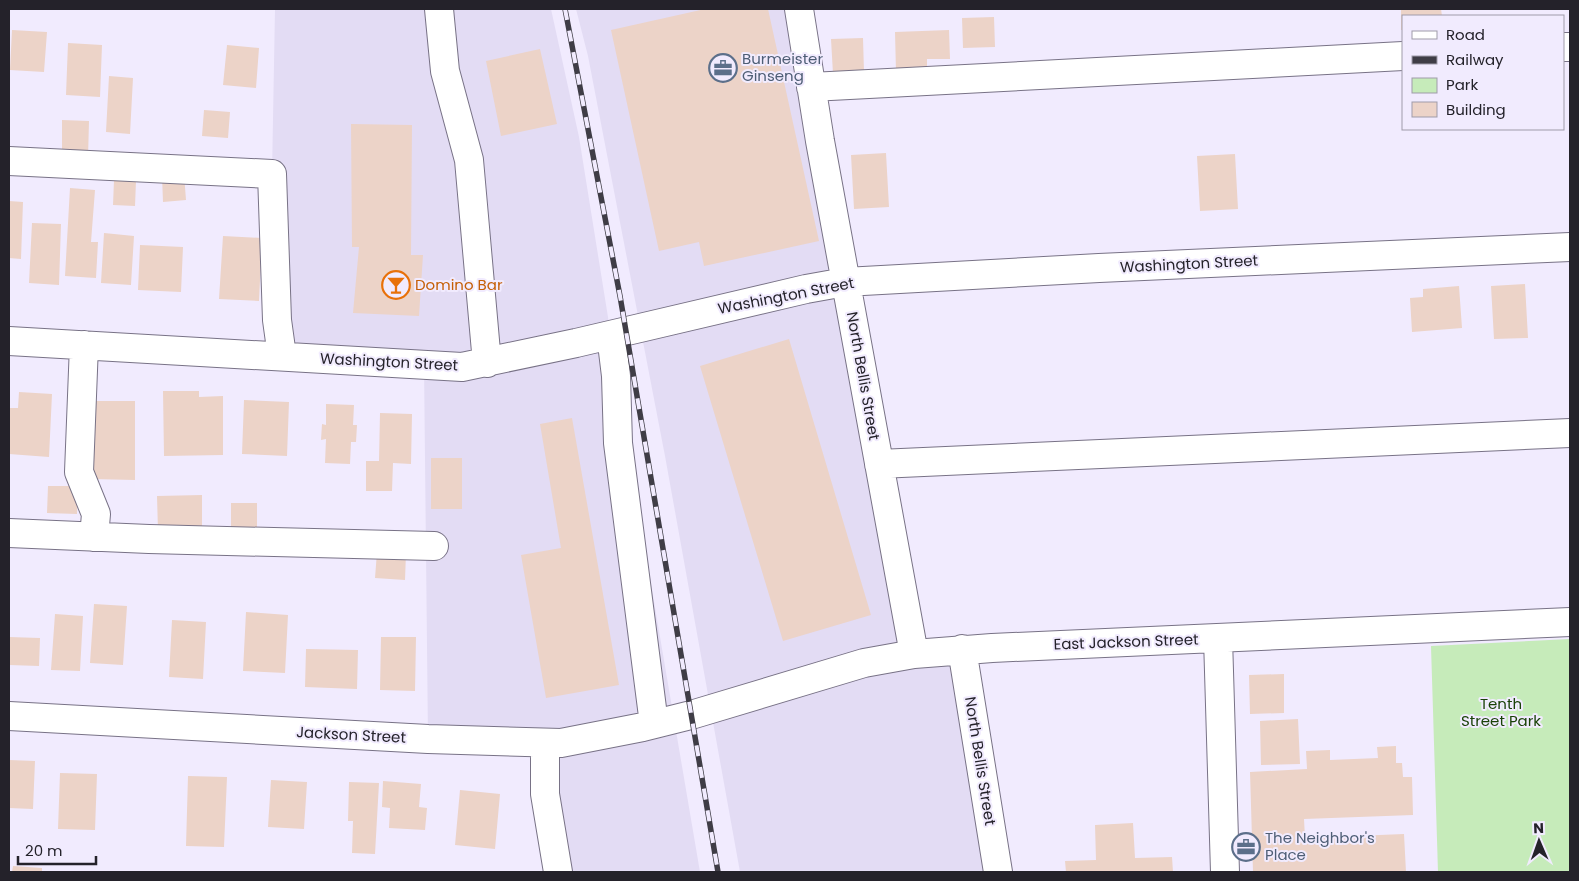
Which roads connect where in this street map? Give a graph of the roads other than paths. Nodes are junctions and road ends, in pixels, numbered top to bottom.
1 (439, 9) edge
2 (799, 9) edge
3 (1402, 56) edge
4 (811, 87) junction
5 (9, 161) edge
6 (1570, 247) edge
7 (845, 282) junction
8 (611, 335) junction
9 (9, 341) edge
10 (84, 345) junction
11 (282, 356) junction
12 (487, 363) junction
13 (1570, 433) edge
14 (879, 464) junction
15 (9, 533) edge
16 (94, 537) junction
17 (434, 546) dead end
18 (1570, 622) edge
19 (1218, 638) junction
20 (962, 649) junction
21 (914, 654) junction
22 (691, 715) joint
23 (9, 716) edge
24 (654, 724) junction
25 (545, 744) junction
26 (558, 872) edge
27 (998, 872) edge
28 (1225, 872) edge

1 - 12 street
2 - 4 street, North Bellis Street
3 - 4 street
4 - 7 street, North Bellis Street
5 - 11 street
6 - 7 street, Washington Street
7 - 8 street, Washington Street
7 - 14 street, North Bellis Street
8 - 12 street, Washington Street
8 - 24 street
9 - 10 street, Washington Street
10 - 11 street, Washington Street
10 - 16 street
11 - 12 street, Washington Street
13 - 14 street
14 - 21 street, North Bellis Street
15 - 16 street
16 - 17 street
18 - 19 street, East Jackson Street
19 - 20 street, East Jackson Street
19 - 28 street
20 - 21 street, East Jackson Street
20 - 27 street, North Bellis Street
21 - 22 street, East Jackson Street
22 - 24 street, Jackson Street
23 - 25 street, Jackson Street
24 - 25 street, Jackson Street
25 - 26 street

